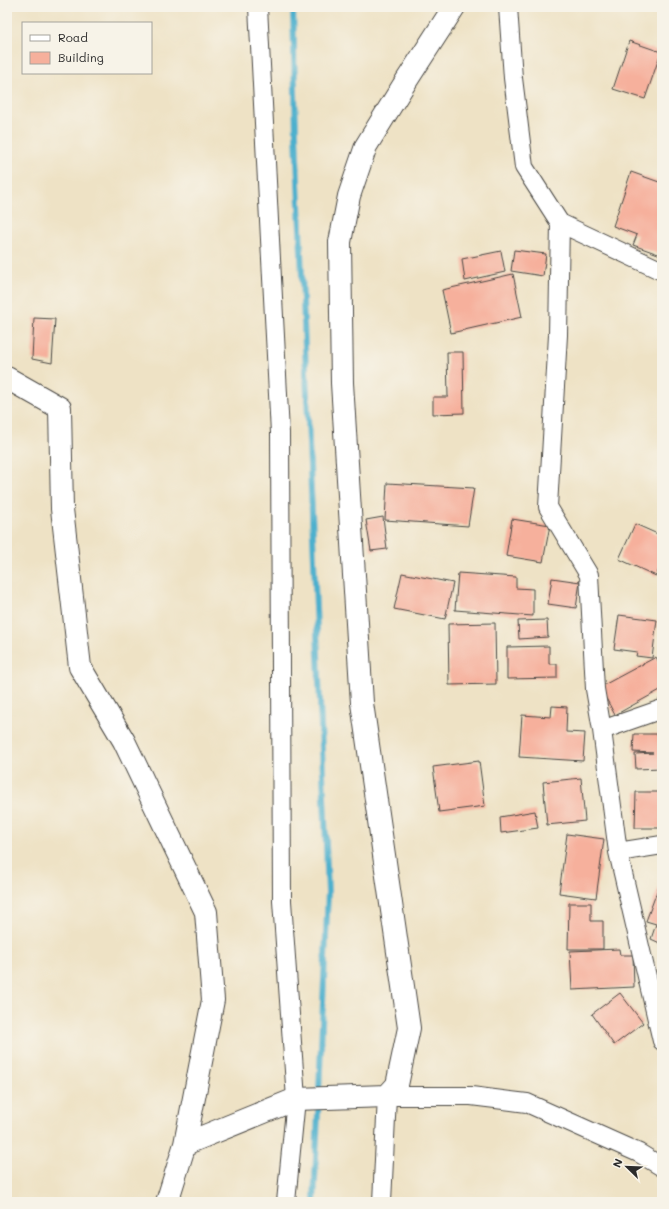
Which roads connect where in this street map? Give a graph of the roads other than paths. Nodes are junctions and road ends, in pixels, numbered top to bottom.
1 (258, 7) edge
2 (454, 7) edge
3 (508, 7) edge
4 (560, 223) junction
5 (662, 271) edge
6 (7, 378) edge
7 (662, 709) edge
8 (602, 730) junction
9 (662, 845) edge
10 (618, 852) junction
11 (662, 1041) edge
12 (387, 1096) junction
13 (301, 1099) junction
14 (185, 1144) junction
15 (662, 1167) edge
16 (167, 1202) edge
17 (286, 1202) edge
18 (382, 1202) edge

1 - 13 street
2 - 12 street
3 - 4 street
4 - 5 street
4 - 8 street
6 - 14 street
7 - 8 street
8 - 10 street
9 - 10 street
10 - 11 street
12 - 13 street
12 - 15 street
12 - 18 street
13 - 14 street
13 - 17 street
14 - 16 street

